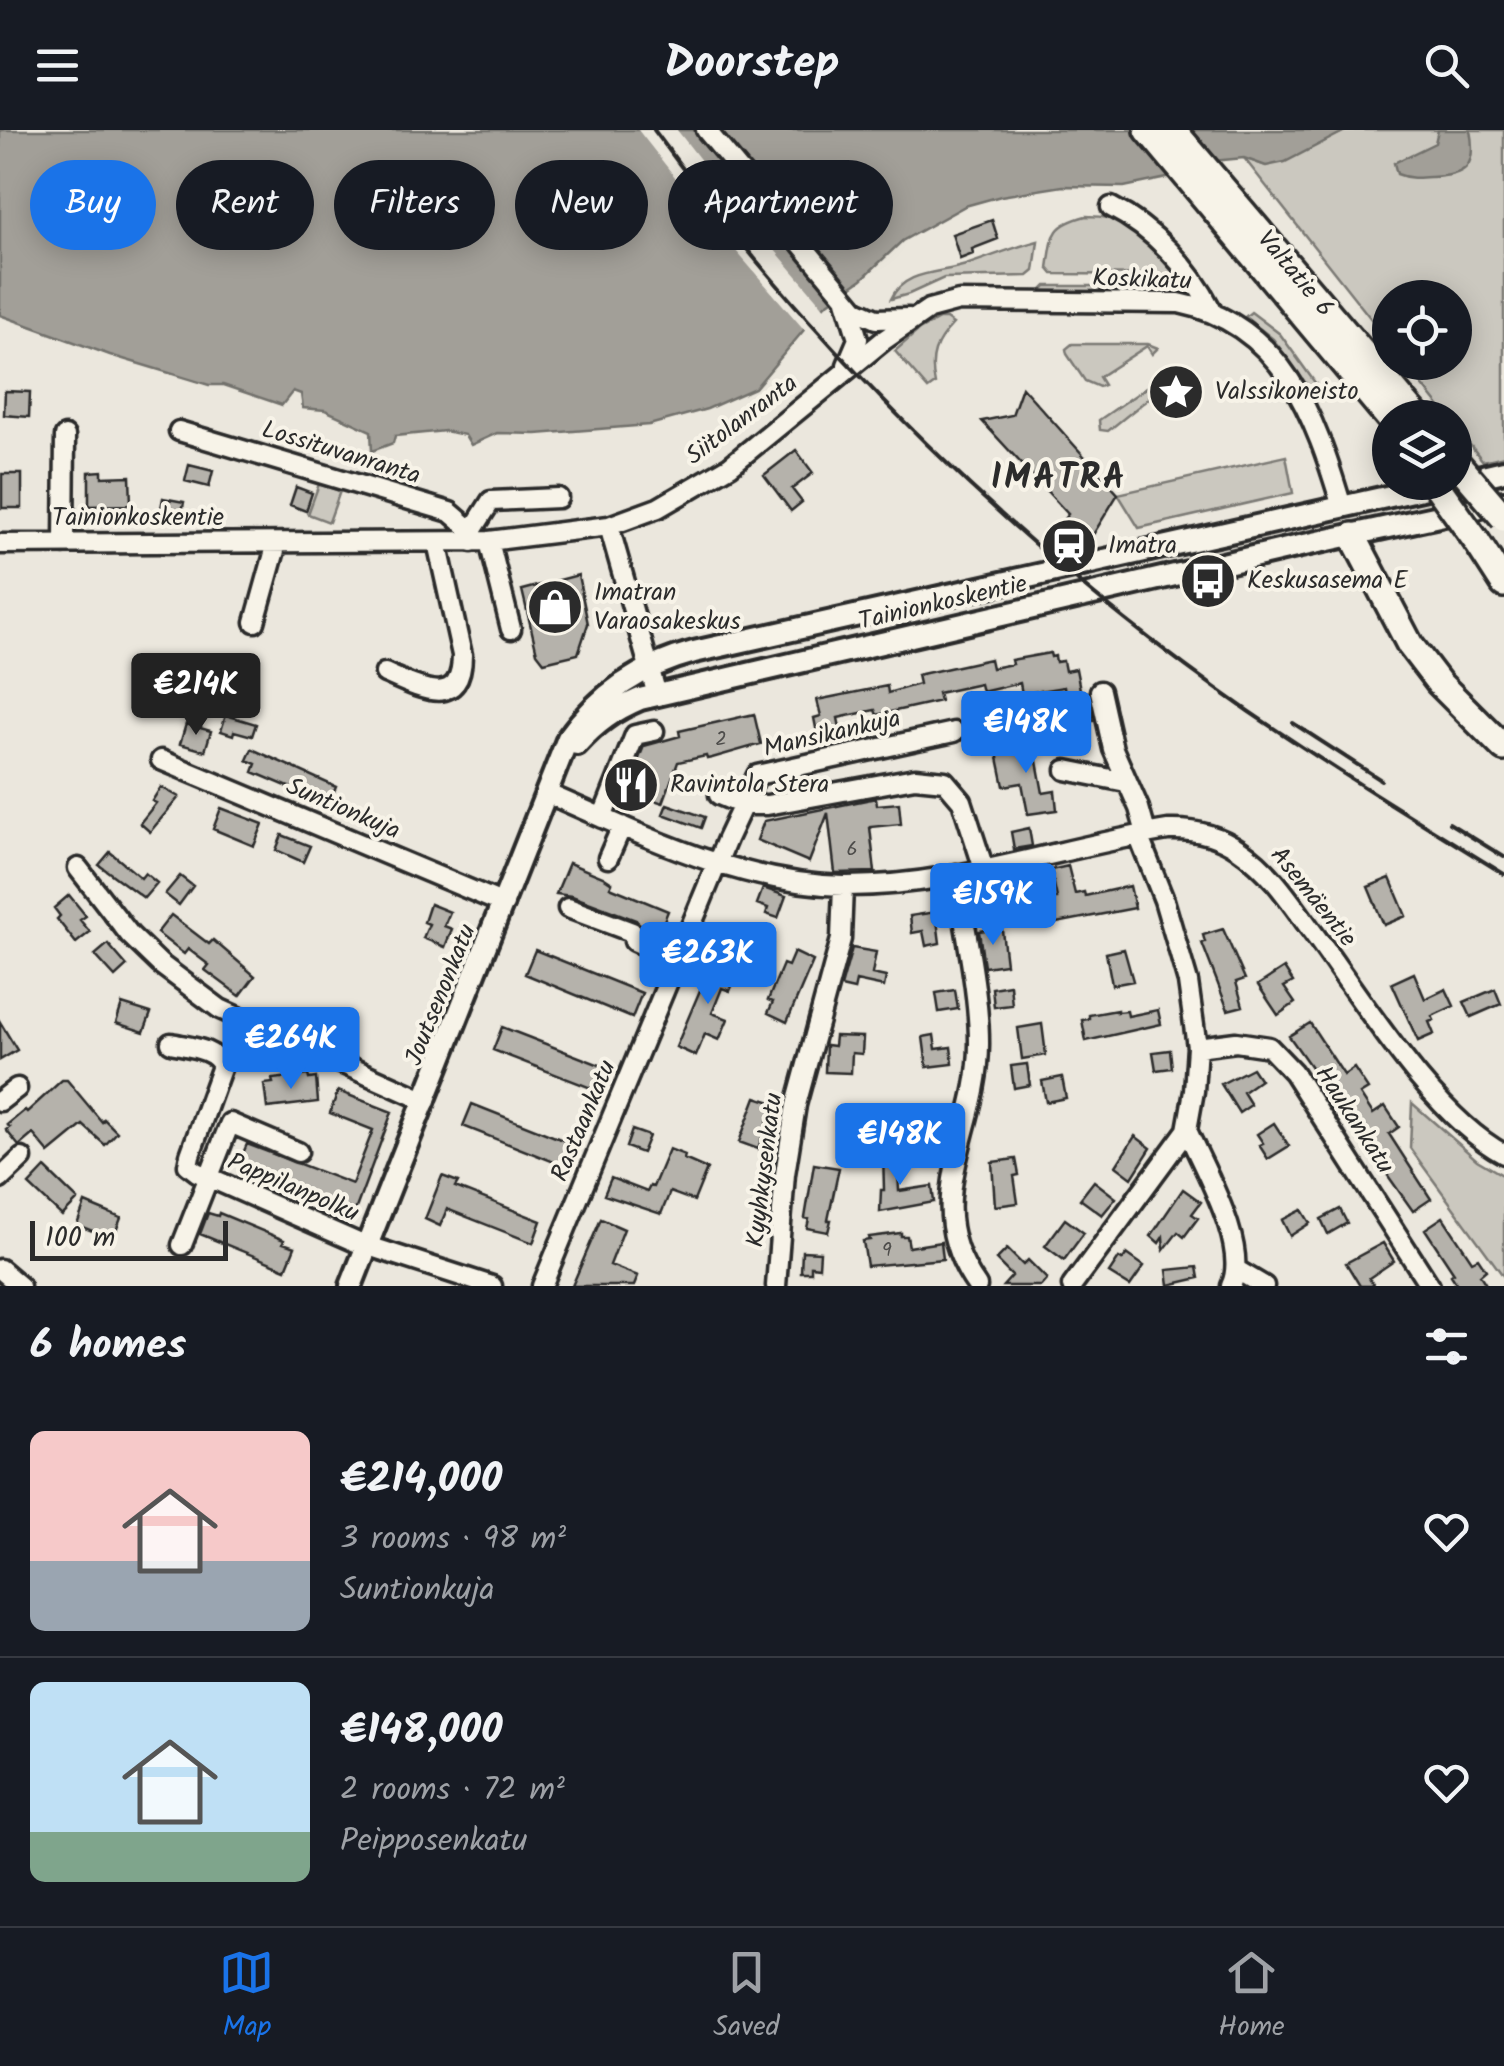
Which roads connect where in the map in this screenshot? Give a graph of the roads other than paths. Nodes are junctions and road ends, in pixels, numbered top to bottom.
1 (706, 130) edge
2 (1148, 130) edge
3 (1173, 130) edge
4 (1111, 208) dead end
5 (845, 299) junction
6 (1211, 309) junction
7 (918, 315) junction
8 (845, 370) junction
9 (1375, 400) edge
10 (1403, 400) edge
11 (179, 431) dead end
12 (65, 436) dead end
13 (1504, 472) edge
14 (1472, 478) edge
15 (1472, 494) edge
16 (558, 498) dead end
17 (1373, 500) edge
18 (1454, 500) edge
19 (1461, 500) edge
20 (1504, 502) edge
21 (1342, 507) junction
22 (608, 526) junction
23 (1353, 536) junction
24 (1494, 536) edge
25 (478, 538) junction
26 (437, 542) junction
27 (276, 543) junction
28 (0, 544) edge
29 (64, 544) junction
30 (1504, 584) edge
31 (256, 622) dead end
32 (511, 629) dead end
33 (648, 666) junction
34 (385, 673) dead end
35 (1100, 691) dead end
36 (657, 695) junction
37 (654, 731) dead end
38 (954, 732) dead end
39 (1504, 748) edge
40 (162, 760) dead end
41 (812, 763) junction
42 (1066, 770) dead end
43 (1126, 782) junction
44 (549, 785) junction
45 (719, 796) dead end
46 (818, 796) junction
47 (743, 805) junction
48 (602, 818) junction
49 (622, 826) junction
50 (1142, 834) junction
51 (608, 858) dead end
52 (718, 866) junction
53 (78, 868) dead end
54 (984, 870) junction
55 (957, 874) junction
56 (843, 886) junction
57 (504, 904) junction
58 (568, 908) dead end
59 (679, 961) junction
60 (170, 1043) dead end
61 (1197, 1047) junction
62 (17, 1088) dead end
63 (0, 1100) edge
64 (426, 1101) junction
65 (1186, 1130) junction
66 (298, 1152) dead end
67 (1504, 1154) edge
68 (22, 1158) dead end
69 (0, 1178) edge
70 (208, 1180) junction
71 (368, 1245) junction
72 (182, 1246) dead end
73 (0, 1269) edge
74 (1234, 1278) edge
75 (20, 1286) edge
76 (351, 1286) edge
77 (492, 1286) edge
78 (542, 1286) edge
79 (776, 1286) edge
80 (977, 1286) edge
81 (1072, 1286) edge
82 (1264, 1286) edge
83 (1430, 1286) edge

1 - 5 street
2 - 9 highway, Valtatie 6
3 - 10 highway, Valtatie 6
4 - 6 street
5 - 7 street, Koskikatu
5 - 8 street
6 - 7 street, Koskikatu
6 - 21 street, Koskikatu
7 - 8 street, Koskikatu
8 - 22 street, Siitolanranta
11 - 25 street, Lossituvanranta
12 - 29 street
13 - 14 main road, Tainionkoskentie
15 - 24 highway, bridge
16 - 25 street
17 - 21 main road, Tainionkoskentie
18 - 24 highway, bridge
19 - 24 highway
20 - 23 main road, Tainionkoskentie
21 - 23 main road, Koskikatu
21 - 33 main road, Tainionkoskentie
22 - 25 street, Tainionkoskentie
22 - 33 street
23 - 36 main road, Tainionkoskentie
23 - 39 highway
24 - 30 highway
25 - 26 street, Tainionkoskentie
25 - 32 street
26 - 27 street, Tainionkoskentie
26 - 34 street
27 - 29 street, Tainionkoskentie
27 - 31 street
28 - 29 street, Tainionkoskentie
33 - 36 street
33 - 44 main road, Joutsenonkatu
35 - 43 street
36 - 44 main road, Joutsenonkatu
37 - 48 street
38 - 41 street, Mansikankuja
40 - 57 street, Suntionkuja
41 - 46 street
41 - 47 street, Mansikankuja
42 - 43 street
43 - 50 street
44 - 48 street, Asemäentie
44 - 57 main road, Joutsenonkatu
45 - 47 street
46 - 47 street
46 - 54 street
47 - 52 street, Mansikankuja
48 - 49 street, Asemäentie
49 - 51 street
49 - 52 street, Asemäentie
50 - 54 street, Asemäentie
50 - 61 street
50 - 67 street, Asemäentie
52 - 56 street, Asemäentie
52 - 59 street, Rastaankatu
53 - 64 street
54 - 55 street, Asemäentie
55 - 56 street, Asemäentie
55 - 80 street
56 - 79 street, Kyyhkysenkatu
57 - 64 main road, Joutsenonkatu
58 - 59 street
59 - 78 street, Rastaankatu
60 - 70 street, Pappilanpolku
61 - 65 street
61 - 83 street, Haukankatu
62 - 63 street
64 - 71 main road, Joutsenonkatu
65 - 74 street
65 - 81 street
66 - 70 street
68 - 69 street
70 - 71 street, Pappilanpolku
70 - 72 street
71 - 76 main road, Joutsenonkatu
71 - 77 street, Pappilanpolku
73 - 75 street
74 - 82 street

